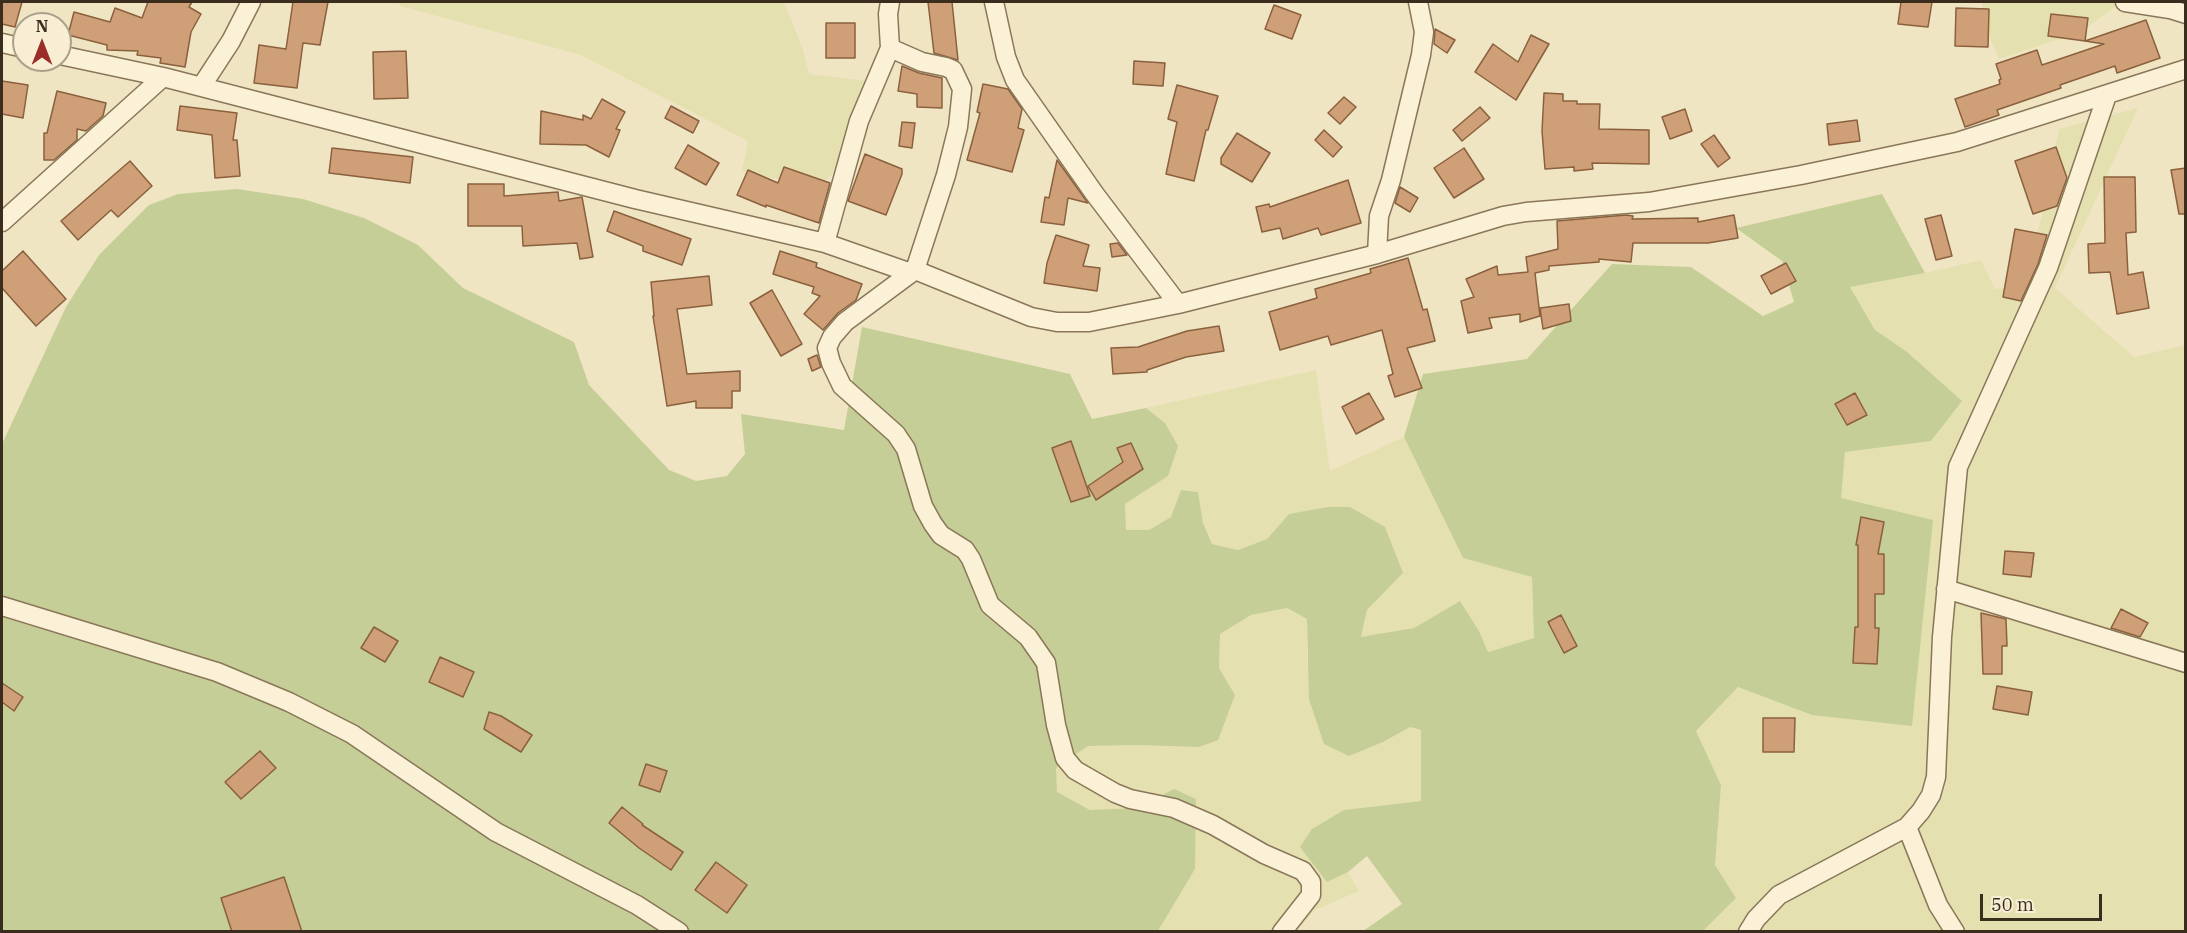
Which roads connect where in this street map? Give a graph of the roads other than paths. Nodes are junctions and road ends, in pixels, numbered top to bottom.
1 (251, 2) edge
2 (890, 2) edge
3 (994, 2) edge
4 (1418, 2) edge
5 (2125, 2) edge
6 (2173, 8) edge
7 (890, 48) junction
8 (72, 58) edge
9 (2186, 69) edge
10 (163, 77) junction
11 (201, 87) junction
12 (2107, 95) junction
13 (2, 222) edge
14 (825, 243) junction
15 (1377, 254) junction
16 (913, 272) junction
17 (1178, 304) junction
18 (1946, 589) junction
19 (2, 606) edge
20 (2186, 663) edge
21 (1907, 827) junction
22 (679, 932) edge
23 (1282, 932) edge
24 (1748, 932) edge
25 (1955, 932) edge

1 - 11 street
2 - 7 street
3 - 17 street
4 - 15 street
5 - 6 street
7 - 14 street
7 - 16 street
8 - 10 street
9 - 12 street
10 - 11 street
10 - 13 street
11 - 14 street
12 - 15 street
12 - 18 street
14 - 16 street
15 - 17 street
16 - 17 street
16 - 23 street
18 - 20 street
18 - 21 street
19 - 22 street
21 - 24 street
21 - 25 street

